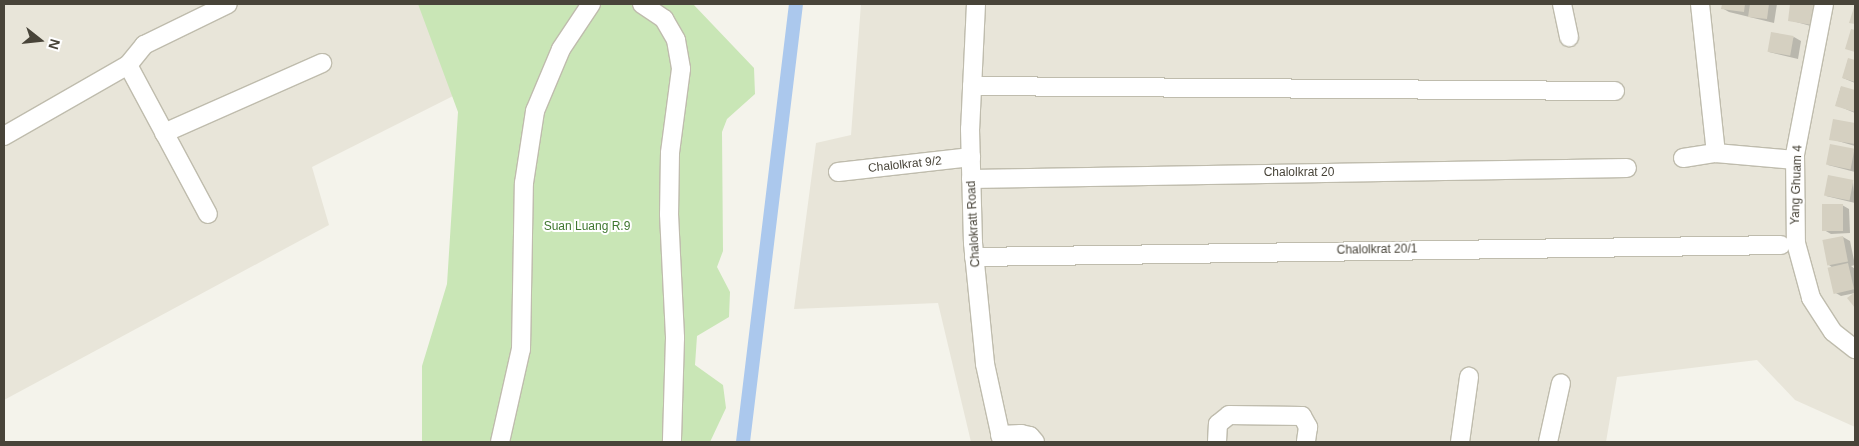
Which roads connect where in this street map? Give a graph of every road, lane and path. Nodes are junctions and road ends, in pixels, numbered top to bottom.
1 (228, 4) edge
2 (591, 4) edge
3 (642, 4) edge
4 (976, 4) edge
5 (1562, 4) edge
6 (1700, 4) edge
7 (1824, 4) edge
8 (1569, 37) dead end
9 (322, 63) dead end
10 (128, 65) junction
11 (972, 86) junction
12 (1615, 91) dead end
13 (164, 133) junction
14 (4, 136) edge
15 (1716, 153) junction
16 (971, 157) junction
17 (1683, 158) dead end
18 (1795, 160) junction
19 (1627, 168) dead end
20 (838, 172) dead end
21 (971, 178) junction
22 (208, 214) dead end
23 (1781, 244) dead end
24 (974, 257) junction
25 (1855, 349) edge
26 (1469, 377) dead end
27 (1562, 383) dead end
28 (1001, 438) edge
29 (500, 442) edge
30 (672, 442) edge
31 (1035, 442) edge
32 (1217, 442) edge
33 (1306, 442) edge
34 (1460, 442) edge
35 (1548, 442) edge

1 - 10 street
2 - 29 street
3 - 30 street
4 - 11 street, Chalokratt Road
5 - 8 street
6 - 15 street
7 - 18 street, Yang Ghuam 4
9 - 13 street
10 - 13 street
10 - 14 street
11 - 12 street
11 - 16 street, Chalokratt Road
13 - 22 street
15 - 17 street
15 - 18 street
16 - 20 street, Chalolkrat 9/2
16 - 21 street, Chalokratt Road
18 - 25 street, Yang Ghuam 4
19 - 21 street, Chalolkrat 20
21 - 24 street, Chalokratt Road
23 - 24 street, Chalolkrat 20/1
24 - 28 street, Chalokratt Road
26 - 34 street
27 - 35 street
28 - 31 street
32 - 33 street

